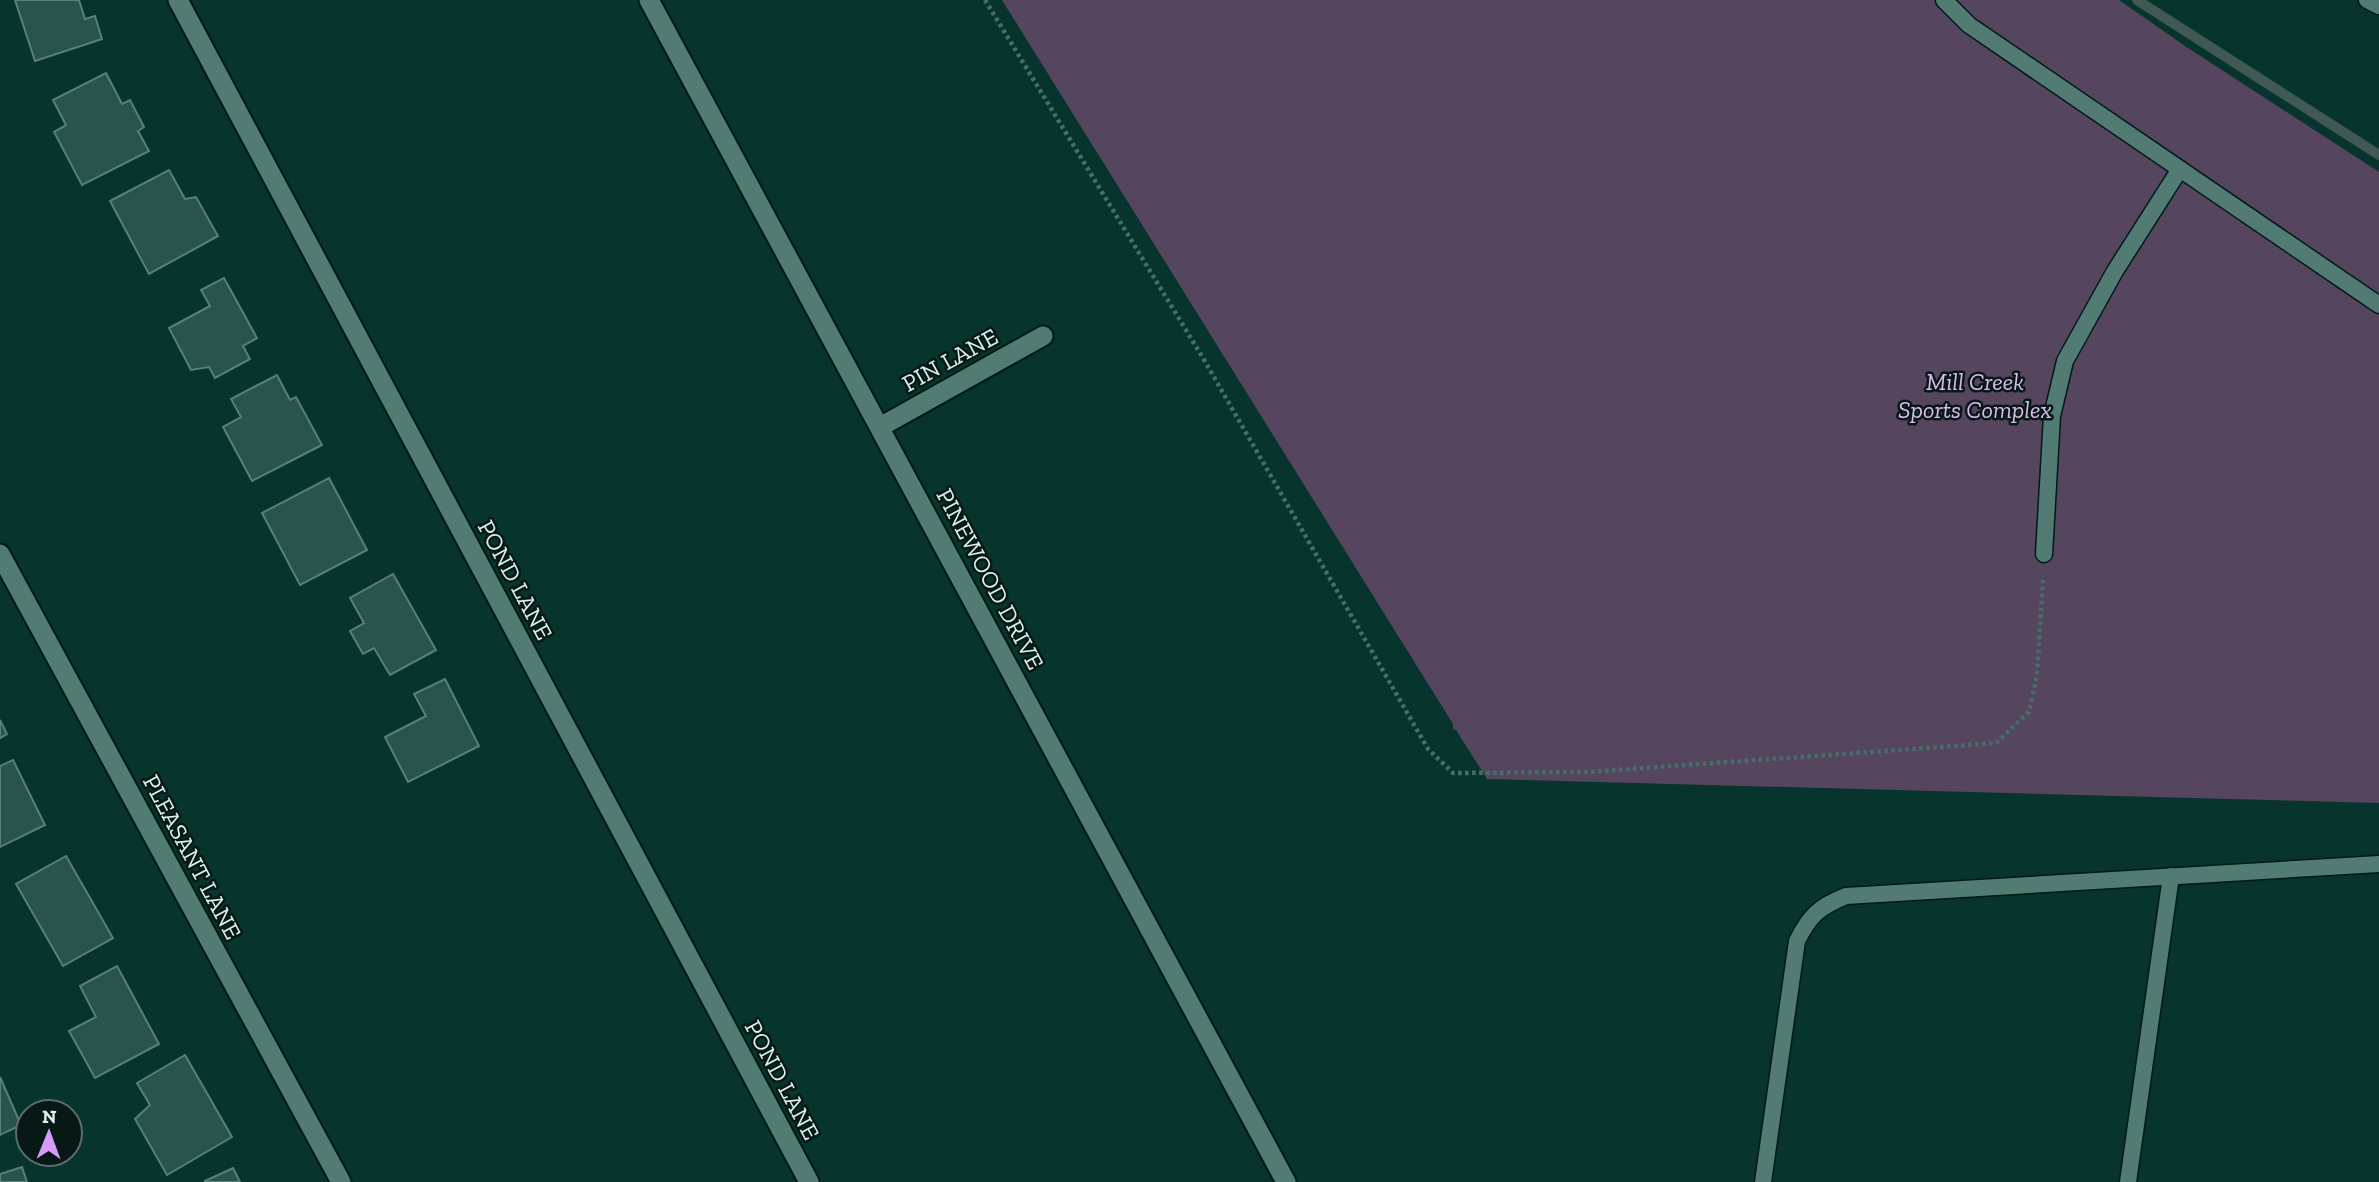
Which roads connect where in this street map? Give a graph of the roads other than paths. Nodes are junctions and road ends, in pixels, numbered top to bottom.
1 (178, 0) edge
2 (649, 0) edge
3 (1944, 0) edge
4 (2367, 0) edge
5 (2379, 6) edge
6 (2180, 169) junction
7 (2379, 305) edge
8 (1044, 336) dead end
9 (880, 428) junction
10 (2045, 554) road end
11 (0, 555) edge
12 (2379, 863) edge
13 (2171, 876) junction
14 (341, 1182) edge
15 (809, 1182) edge
16 (1286, 1182) edge
17 (1763, 1182) edge
18 (2128, 1182) edge

1 - 15 street, POND LANE
2 - 9 street, PINEWOOD DRIVE
3 - 6 lane
4 - 5 lane
6 - 7 lane
6 - 10 lane
8 - 9 street, PIN LANE
9 - 16 street, PINEWOOD DRIVE
11 - 14 street, PLEASANT LANE
12 - 13 lane
13 - 17 lane
13 - 18 lane

